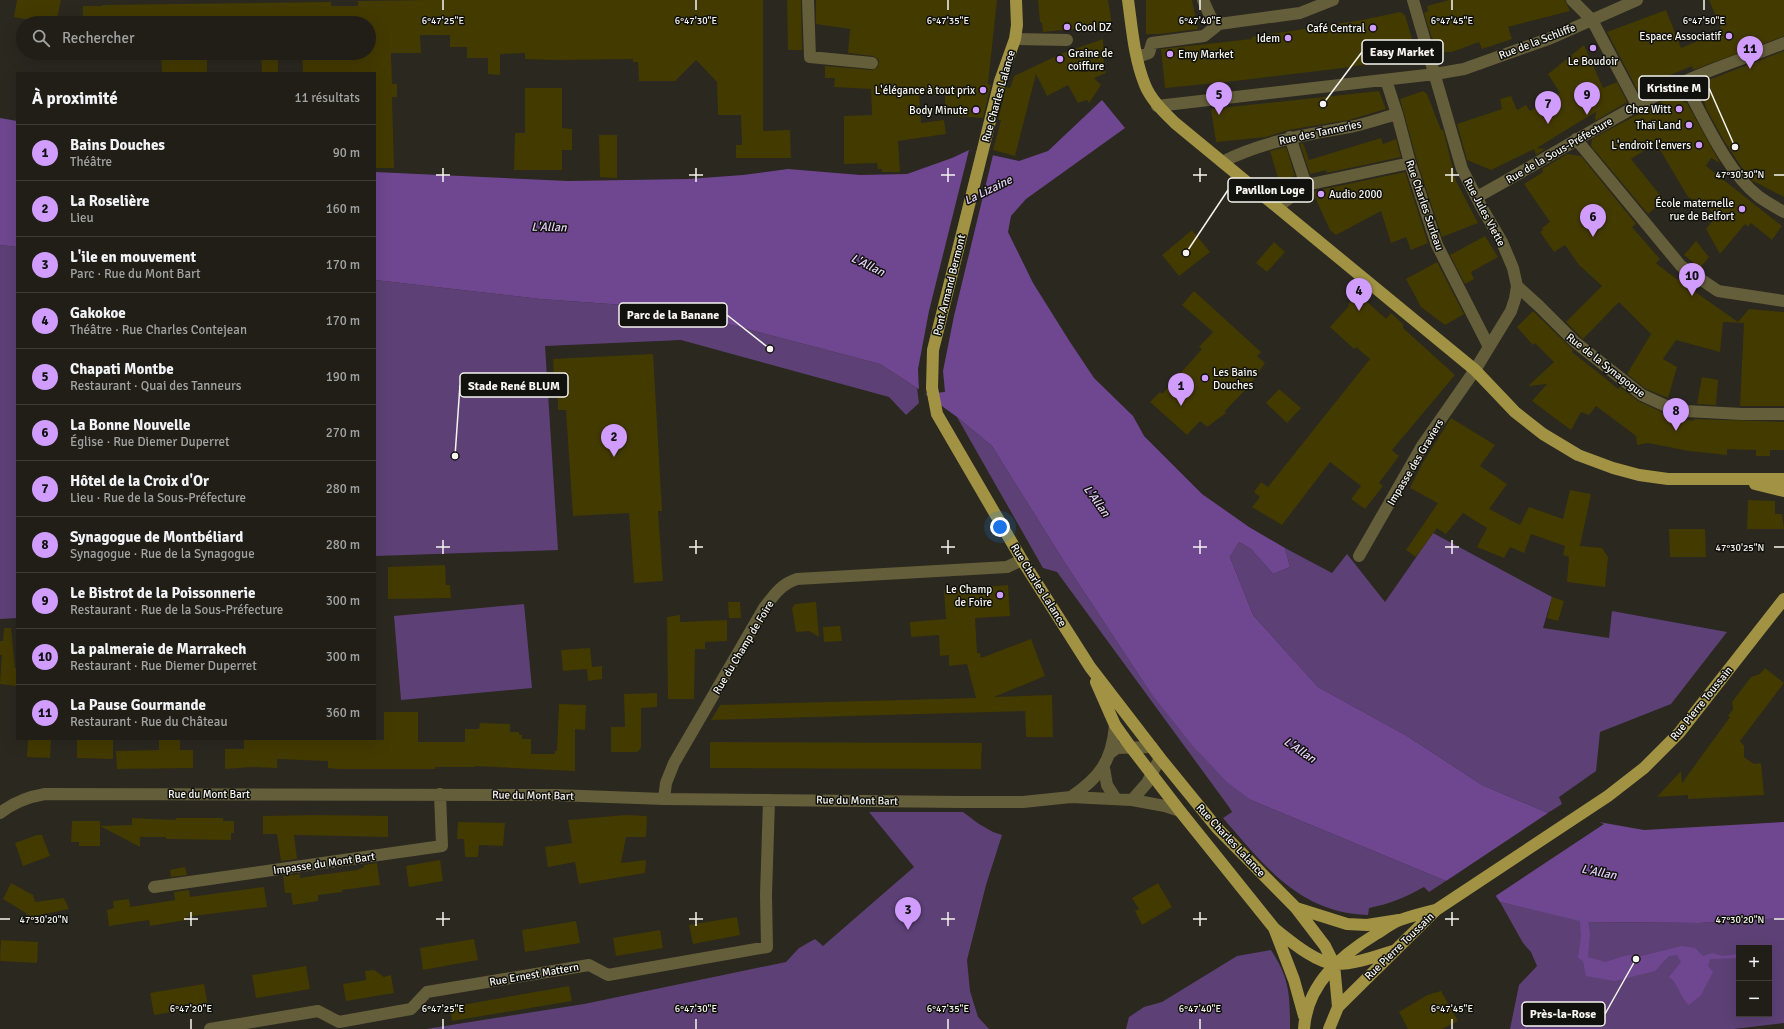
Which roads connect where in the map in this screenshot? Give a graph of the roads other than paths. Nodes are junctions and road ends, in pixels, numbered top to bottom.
1 (808, 0) edge
2 (1016, 0) edge
3 (1128, 0) edge
4 (1203, 0) edge
5 (1333, 0) edge
6 (1413, 0) edge
7 (1572, 0) edge
8 (1637, 0) edge
9 (1592, 20) junction
10 (1219, 24) junction
11 (1015, 39) junction
12 (1067, 40) dead end
13 (1784, 43) edge
14 (1137, 57) junction
15 (872, 63) dead end
16 (1435, 74) junction
17 (1386, 80) junction
18 (1684, 82) junction
19 (1157, 106) junction
20 (1637, 106) junction
21 (1397, 114) junction
22 (1290, 137) junction
23 (1576, 139) junction
24 (982, 153) joint
25 (1222, 162) junction
26 (1410, 163) junction
27 (1306, 185) junction
28 (1477, 197) junction
29 (1278, 206) junction
30 (1784, 212) edge
31 (1517, 286) junction
32 (1784, 301) edge
33 (1489, 347) junction
34 (1475, 370) junction
35 (1784, 414) edge
36 (940, 418) joint
37 (1784, 479) edge
38 (1740, 480) junction
39 (1784, 491) edge
40 (1359, 556) dead end
41 (1022, 560) junction
42 (1784, 599) edge
43 (1090, 667) junction
44 (1115, 725) junction
45 (1130, 746) junction
46 (1152, 747) junction
47 (1109, 754) junction
48 (1160, 758) junction
49 (1104, 768) junction
50 (1152, 774) junction
51 (440, 794) junction
52 (1071, 797) junction
53 (664, 799) junction
54 (1116, 799) junction
55 (769, 800) junction
56 (1132, 800) junction
57 (1180, 811) junction
58 (0, 813) edge
59 (154, 887) dead end
60 (1296, 908) junction
61 (1436, 910) junction
62 (1399, 920) junction
63 (1274, 928) junction
64 (1395, 951) junction
65 (1334, 964) junction
66 (1338, 1007) junction
67 (1304, 1016) junction
68 (210, 1029) edge
69 (1304, 1029) edge
70 (1329, 1029) edge

1 - 15 street
2 - 11 main road
3 - 14 main road
4 - 10 street
5 - 10 street
6 - 16 street, Rue Jules Viette
7 - 9 street
8 - 9 street, Rue de la Schliffe
9 - 16 street, Rue de la Schliffe
9 - 20 street
10 - 14 street
11 - 12 street
11 - 24 main road, Rue Charles Lalance
13 - 18 street, Rue de la Sous-Préfecture
14 - 19 main road
16 - 17 street, Rue de la Schliffe
16 - 28 street, Rue Jules Viette
17 - 19 street, Rue de la Schliffe
17 - 21 street, Rue Charles Surleau
18 - 20 street, Rue de la Sous-Préfecture
18 - 30 street
19 - 25 main road
20 - 23 street, Rue de la Sous-Préfecture
21 - 22 street, Rue des Tanneries
21 - 26 street, Rue Charles Surleau
22 - 25 street, Rue des Tanneries
22 - 27 street
23 - 28 street, Rue de la Sous-Préfecture
23 - 32 street
24 - 36 main road, Pont Armand Bermont
25 - 29 main road
26 - 27 street
26 - 33 street, Rue Charles Surleau
27 - 29 street
28 - 31 street, Rue Jules Viette
29 - 34 main road
31 - 33 street, Rue Jules Viette
31 - 35 street, Rue de la Synagogue
33 - 34 street, Rue Jules Viette
34 - 38 main road
34 - 40 street, Impasse des Graviers
36 - 41 main road, Rue Charles Lalance
37 - 38 main road
38 - 39 main road
41 - 43 main road, Rue Charles Lalance
41 - 53 street, Rue du Champ de Foire
42 - 61 main road, Rue Pierre Toussain
43 - 44 main road, Rue Charles Lalance
43 - 46 main road, Rue Charles Lalance
44 - 45 main road, Rue Charles Lalance
44 - 47 street, Rue du Mont Bart
45 - 46 street
45 - 47 street
45 - 50 main road, Rue Charles Lalance
46 - 48 main road, Rue Charles Lalance
47 - 49 street, Rue du Mont Bart
48 - 50 street
48 - 60 main road, Rue Charles Lalance
49 - 52 street, Rue du Mont Bart
49 - 54 street
50 - 56 street
50 - 57 main road, Rue Charles Lalance
51 - 53 street, Rue du Mont Bart
51 - 58 street, Rue du Mont Bart
51 - 59 street, Impasse du Mont Bart
52 - 54 street, Rue du Mont Bart
52 - 55 street, Rue du Mont Bart
53 - 55 street, Rue du Mont Bart
54 - 56 street, Rue du Mont Bart
55 - 68 street, Rue Ernest Mattern
56 - 57 street, Rue du Mont Bart
57 - 63 main road, Rue Charles Lalance
60 - 62 main road, Rue Charles Lalance
60 - 65 main road
61 - 62 main road, Rue Pierre Toussain
61 - 64 main road, Rue Pierre Toussain
62 - 65 main road, Rue Pierre Toussain
63 - 65 main road
63 - 67 main road, Rue Charles Lalance
64 - 65 main road
64 - 66 main road, Rue Pierre Toussain
65 - 66 main road
65 - 67 main road, Rue Pierre Toussain
66 - 70 main road
67 - 69 main road

